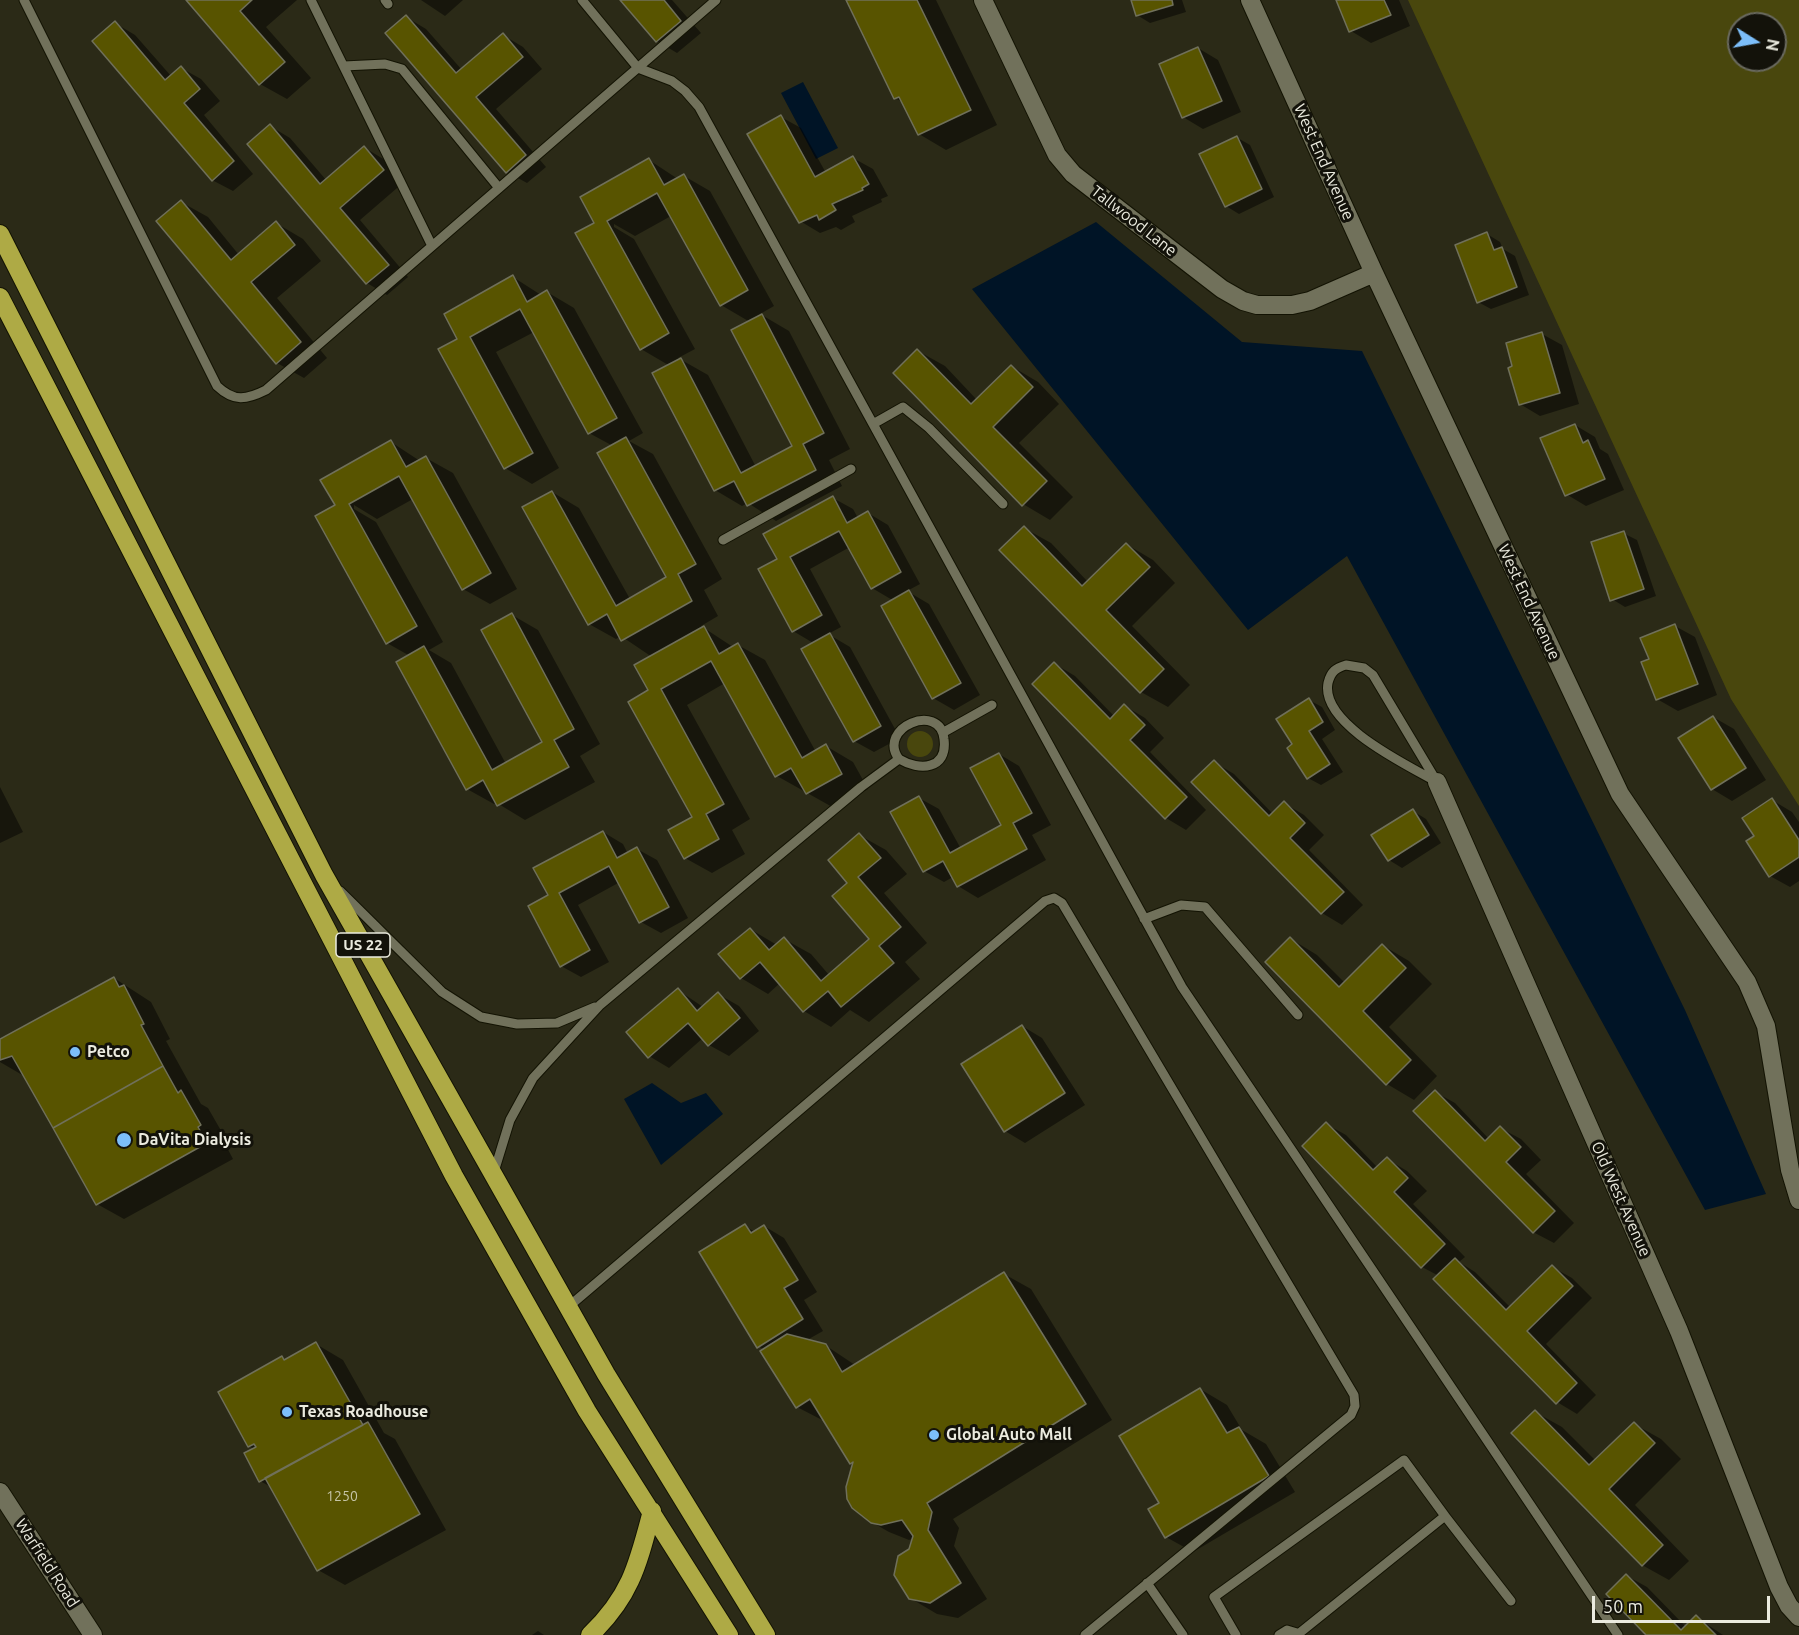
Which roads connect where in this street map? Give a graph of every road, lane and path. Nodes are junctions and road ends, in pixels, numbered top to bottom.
1 (24, 0) edge
2 (311, 0) edge
3 (582, 0) edge
4 (716, 0) edge
5 (983, 0) edge
6 (1250, 0) edge
7 (344, 66) junction
8 (638, 68) junction
9 (499, 188) junction
10 (0, 234) edge
11 (432, 246) junction
12 (1374, 273) junction
13 (0, 297) edge
14 (873, 424) junction
15 (851, 469) dead end
16 (1002, 504) dead end
17 (723, 540) dead end
18 (992, 705) dead end
19 (944, 732) junction
20 (899, 759) junction
21 (1437, 782) junction
22 (324, 875) junction
23 (1144, 919) junction
24 (600, 1005) junction
25 (1298, 1015) dead end
26 (492, 1177) junction
27 (1799, 1200) edge
28 (567, 1308) junction
29 (0, 1492) edge
30 (652, 1511) junction
31 (1445, 1516) junction
32 (1147, 1583) junction
33 (1511, 1601) dead end
34 (1799, 1617) edge
35 (1297, 1634) edge
36 (93, 1635) edge
37 (590, 1635) edge
38 (729, 1635) edge
39 (766, 1635) edge
40 (1085, 1635) edge
41 (1183, 1635) edge
42 (1236, 1635) edge
43 (1279, 1635) edge
44 (1618, 1635) edge

1 - 11 lane
2 - 7 lane
3 - 8 lane
4 - 8 lane
5 - 12 street, Tallwood Lane
6 - 12 street, West End Avenue
7 - 9 lane
7 - 11 lane
8 - 9 lane
8 - 14 lane
9 - 11 lane
10 - 22 highway, US 22
12 - 27 street, West End Avenue
13 - 30 highway, US 22
14 - 16 lane
14 - 23 lane
15 - 17 lane
18 - 19 lane
19 - 20 lane
19 - 20 lane
20 - 24 lane
21 - 21 lane
21 - 34 street, Old West Avenue
22 - 24 lane
22 - 26 highway, US 22
23 - 25 lane
23 - 44 lane
24 - 26 lane
26 - 28 highway, US 22
28 - 32 lane
28 - 39 highway, US 22
29 - 36 street, Warfield Road
30 - 37 highway
30 - 38 highway, US 22
31 - 33 lane
31 - 35 lane
31 - 42 lane
32 - 40 lane
32 - 41 lane
35 - 43 lane

